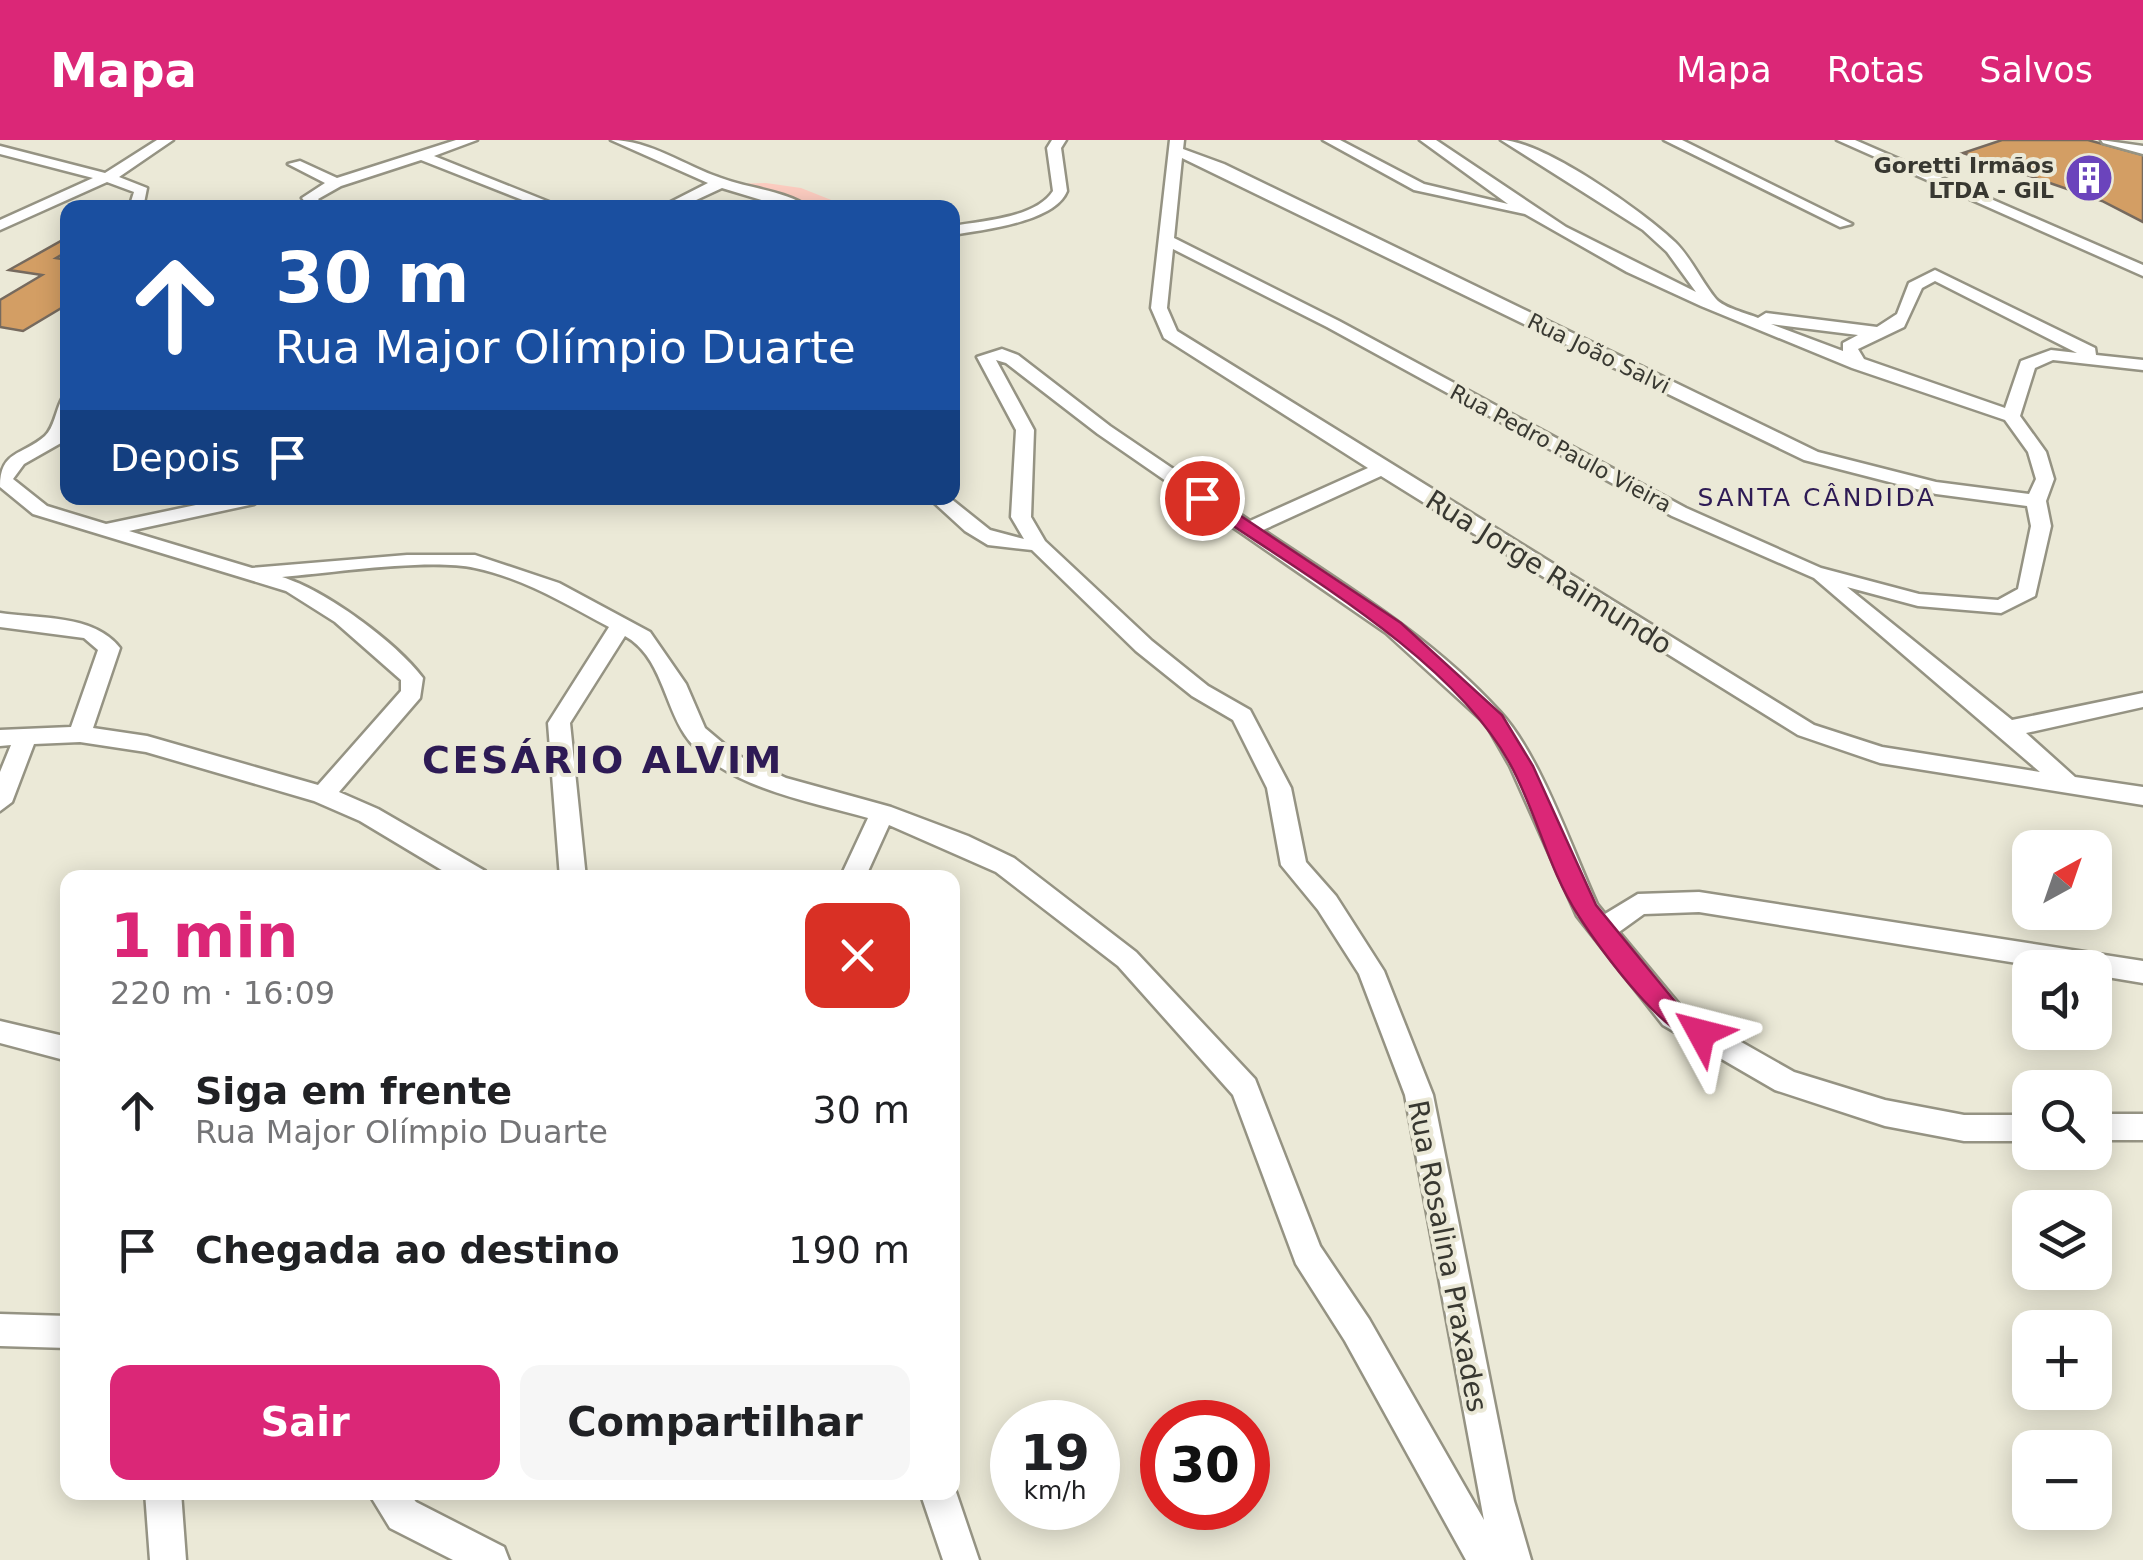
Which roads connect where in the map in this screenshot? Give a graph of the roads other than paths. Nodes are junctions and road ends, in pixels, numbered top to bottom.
1 (166, 140) edge
2 (470, 140) edge
3 (618, 140) edge
4 (1059, 140) edge
5 (1330, 140) edge
6 (1426, 140) edge
7 (1508, 140) edge
8 (1671, 140) edge
9 (1844, 140) edge
10 (2108, 140) edge
11 (1178, 146) edge
12 (0, 150) edge
13 (2143, 150) edge
14 (422, 156) junction
15 (295, 164) dead end
16 (106, 178) junction
17 (336, 184) junction
18 (720, 184) junction
19 (140, 200) edge
20 (310, 200) edge
21 (536, 200) edge
22 (684, 200) edge
23 (781, 200) edge
24 (1531, 212) junction
25 (1844, 224) dead end
26 (0, 226) edge
27 (960, 229) edge
28 (1165, 239) junction
29 (2143, 272) edge
30 (1709, 301) junction
31 (1729, 312) junction
32 (1885, 332) junction
33 (2098, 357) junction
34 (1858, 364) junction
35 (2143, 365) edge
36 (2011, 416) junction
37 (60, 436) edge
38 (1382, 468) junction
39 (2036, 500) junction
40 (221, 505) edge
41 (949, 505) edge
42 (108, 529) junction
43 (1250, 529) junction
44 (1038, 544) junction
45 (1814, 572) junction
46 (256, 574) junction
47 (0, 620) edge
48 (621, 626) junction
49 (2143, 700) edge
50 (2008, 729) junction
51 (80, 734) junction
52 (26, 736) junction
53 (0, 738) edge
54 (2068, 786) junction
55 (323, 795) junction
56 (2143, 796) edge
57 (0, 802) edge
58 (882, 813) junction
59 (462, 870) edge
60 (572, 870) edge
61 (856, 870) edge
62 (1604, 929) junction
63 (2143, 972) edge
64 (0, 1032) edge
65 (60, 1047) edge
66 (2112, 1127) edge
67 (2143, 1127) edge
68 (2012, 1128) edge
69 (0, 1330) edge
70 (60, 1332) edge
71 (164, 1500) edge
72 (391, 1500) edge
73 (941, 1500) edge
74 (168, 1560) edge
75 (491, 1560) edge
76 (961, 1560) edge
77 (1486, 1560) edge
78 (1514, 1560) edge

1 - 16 street
2 - 14 street
3 - 18 street
4 - 27 street
5 - 24 street
6 - 24 street
7 - 30 street
8 - 25 street
9 - 29 street
10 - 13 street
11 - 28 street, Rua Jorge Raimundo
11 - 39 street, Rua João Salvi
12 - 16 street
14 - 17 street
14 - 21 street
15 - 17 street
16 - 19 street
16 - 26 street
17 - 20 street
18 - 22 street
18 - 23 street
24 - 30 street
28 - 38 street, Rua Jorge Raimundo
28 - 45 street, Rua Pedro Paulo Vieira
30 - 31 street
31 - 32 street
31 - 34 street
32 - 33 street
32 - 34 street
33 - 35 street
33 - 36 street
34 - 36 street
36 - 39 street, Rua Pedro Paulo Vieira
37 - 42 street
38 - 43 street
38 - 54 street, Rua Jorge Raimundo
39 - 45 street, Rua Pedro Paulo Vieira
40 - 42 street
41 - 44 street
42 - 46 street
43 - 44 street
43 - 62 street
44 - 78 street, Rua Rosalina Praxades
45 - 50 street
46 - 48 street
46 - 55 street
47 - 51 street
48 - 58 street
48 - 60 street
49 - 50 street
50 - 54 street
51 - 52 street
51 - 55 street
52 - 53 street
52 - 57 street
54 - 56 street, Rua Jorge Raimundo
55 - 59 street
58 - 61 street
58 - 77 street
62 - 63 street
62 - 68 street
64 - 65 street
66 - 67 street
69 - 70 street
71 - 74 street
72 - 75 street
73 - 76 street

